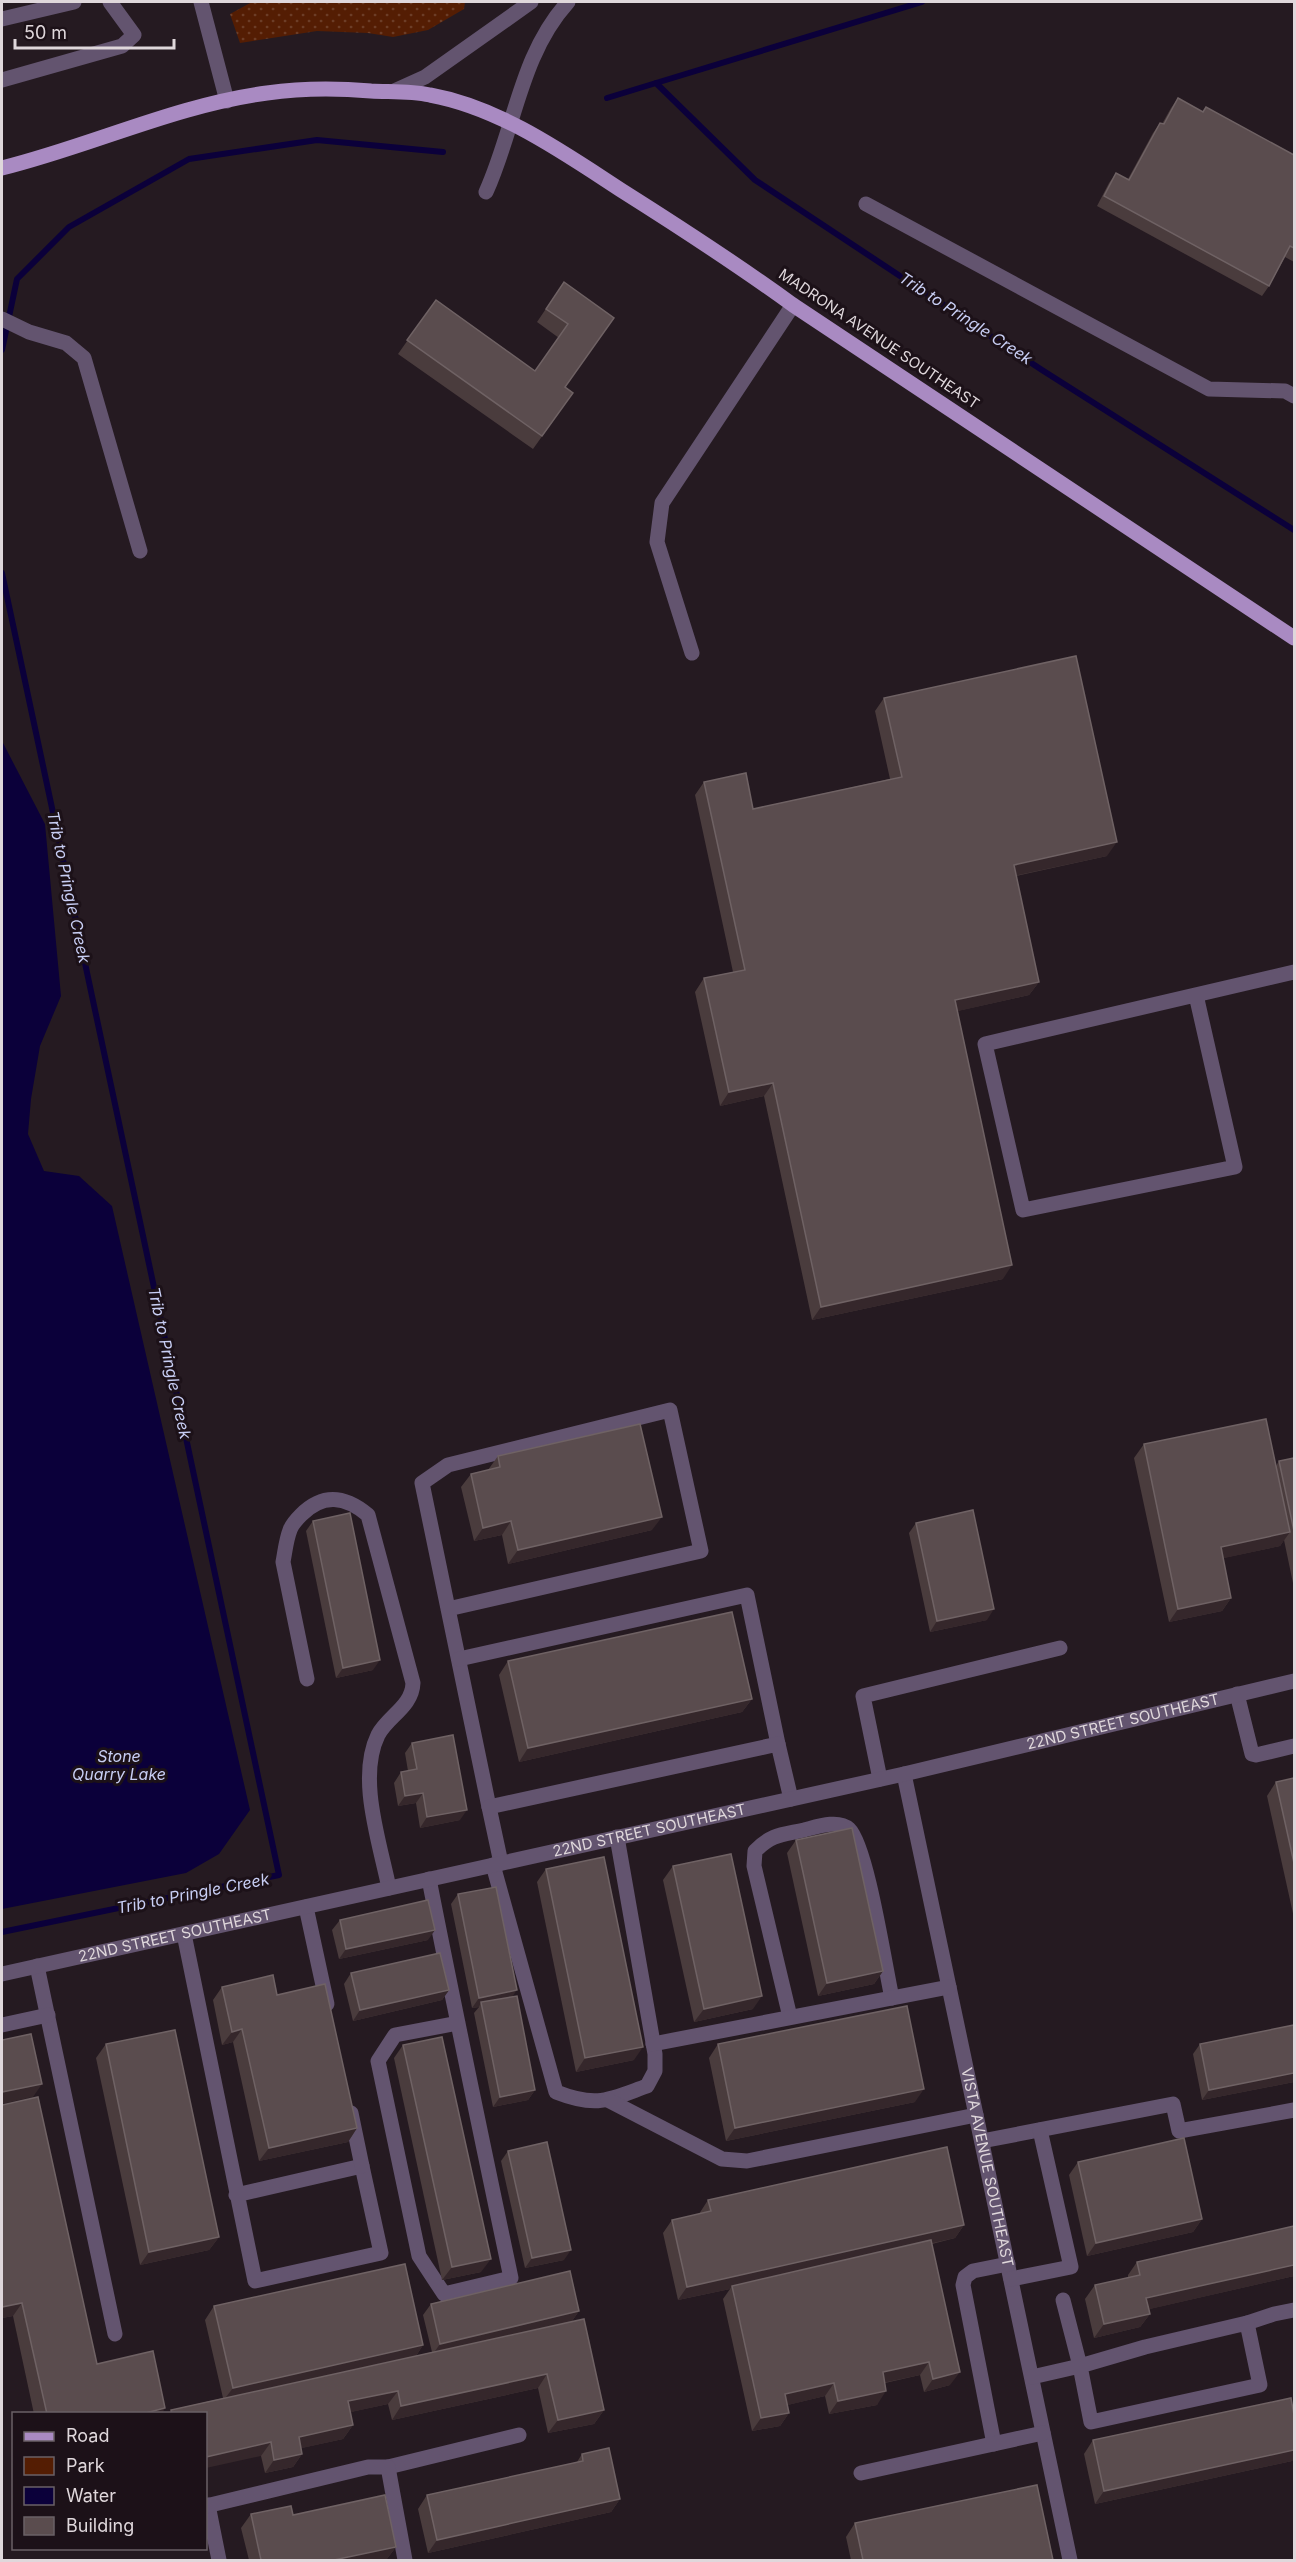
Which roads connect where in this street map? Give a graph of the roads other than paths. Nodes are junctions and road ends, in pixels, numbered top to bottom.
1 (74, 2) edge
2 (110, 2) edge
3 (201, 2) edge
4 (531, 2) edge
5 (568, 2) edge
6 (2, 19) edge
7 (2, 80) edge
8 (394, 91) junction
9 (227, 101) junction
10 (510, 124) junction
11 (2, 168) edge
12 (486, 192) dead end
13 (866, 204) dead end
14 (793, 305) junction
15 (2, 319) edge
16 (1294, 396) edge
17 (140, 551) dead end
18 (1294, 638) edge
19 (692, 653) dead end
20 (1294, 972) edge
21 (1196, 995) junction
22 (448, 1609) junction
23 (1060, 1648) dead end
24 (459, 1659) junction
25 (307, 1680) dead end
26 (1294, 1681) edge
27 (1237, 1695) junction
28 (778, 1744) junction
29 (1294, 1746) edge
30 (904, 1774) junction
31 (880, 1779) junction
32 (791, 1799) junction
33 (489, 1807) junction
34 (617, 1837) junction
35 (497, 1864) junction
36 (429, 1879) junction
37 (389, 1888) junction
38 (306, 1907) junction
39 (184, 1934) junction
40 (37, 1966) junction
41 (2, 1974) edge
42 (949, 1987) junction
43 (892, 1998) junction
44 (48, 2015) junction
45 (790, 2017) junction
46 (330, 2019) edge
47 (458, 2023) junction
48 (2, 2025) edge
49 (653, 2044) junction
50 (348, 2098) edge
51 (608, 2100) junction
52 (1294, 2110) edge
53 (976, 2115) junction
54 (1040, 2130) junction
55 (982, 2141) junction
56 (362, 2166) junction
57 (236, 2195) junction
58 (1009, 2271) junction
59 (1063, 2300) dead end
60 (1294, 2310) edge
61 (1247, 2323) junction
62 (115, 2334) dead end
63 (1080, 2366) junction
64 (1032, 2377) junction
65 (1044, 2433) junction
66 (519, 2435) dead end
67 (994, 2444) junction
68 (388, 2467) junction
69 (861, 2473) dead end
70 (207, 2505) edge
71 (219, 2560) edge
72 (405, 2560) edge
73 (1070, 2560) edge

1 - 6 street
2 - 7 street
3 - 9 street
4 - 8 street
5 - 10 street
8 - 9 main road, MADRONA AVENUE SOUTHEAST
8 - 10 main road, MADRONA AVENUE SOUTHEAST
9 - 11 main road, MADRONA AVENUE SOUTHEAST
10 - 12 street
10 - 14 main road, MADRONA AVENUE SOUTHEAST
13 - 16 street
14 - 18 main road, MADRONA AVENUE SOUTHEAST
14 - 19 street
15 - 17 street
20 - 21 street
21 - 21 street
22 - 22 street
22 - 24 street
23 - 31 street
24 - 28 street
24 - 33 street
25 - 37 street
26 - 27 street, 22ND STREET SOUTHEAST
27 - 29 street
27 - 30 street, 22ND STREET SOUTHEAST
28 - 32 street
28 - 33 street
30 - 31 street, 22ND STREET SOUTHEAST
30 - 42 street, VISTA AVENUE SOUTHEAST
31 - 32 street, 22ND STREET SOUTHEAST
32 - 34 street, 22ND STREET SOUTHEAST
33 - 35 street
34 - 35 street, 22ND STREET SOUTHEAST
34 - 49 street
35 - 36 street, 22ND STREET SOUTHEAST
35 - 51 street
36 - 37 street, 22ND STREET SOUTHEAST
36 - 47 street
37 - 38 street, 22ND STREET SOUTHEAST
38 - 39 street, 22ND STREET SOUTHEAST
38 - 46 street
39 - 40 street, 22ND STREET SOUTHEAST
39 - 57 street
40 - 41 street, 22ND STREET SOUTHEAST
40 - 44 street
42 - 43 street
42 - 53 street, VISTA AVENUE SOUTHEAST
43 - 45 street
43 - 45 street
44 - 48 street
44 - 62 street
45 - 49 street
47 - 47 street
49 - 51 street
50 - 56 street
51 - 53 street
52 - 54 street
53 - 55 street, VISTA AVENUE SOUTHEAST
54 - 55 street
54 - 58 street
55 - 58 street, VISTA AVENUE SOUTHEAST
56 - 57 street
56 - 57 street
58 - 64 street, VISTA AVENUE SOUTHEAST
58 - 67 street
59 - 63 street
60 - 61 street
61 - 63 street
61 - 63 street
63 - 64 street
64 - 65 street, VISTA AVENUE SOUTHEAST
65 - 67 street
65 - 73 street, VISTA AVENUE SOUTHEAST
66 - 68 street
67 - 69 street
68 - 70 street
68 - 72 street
70 - 71 street

